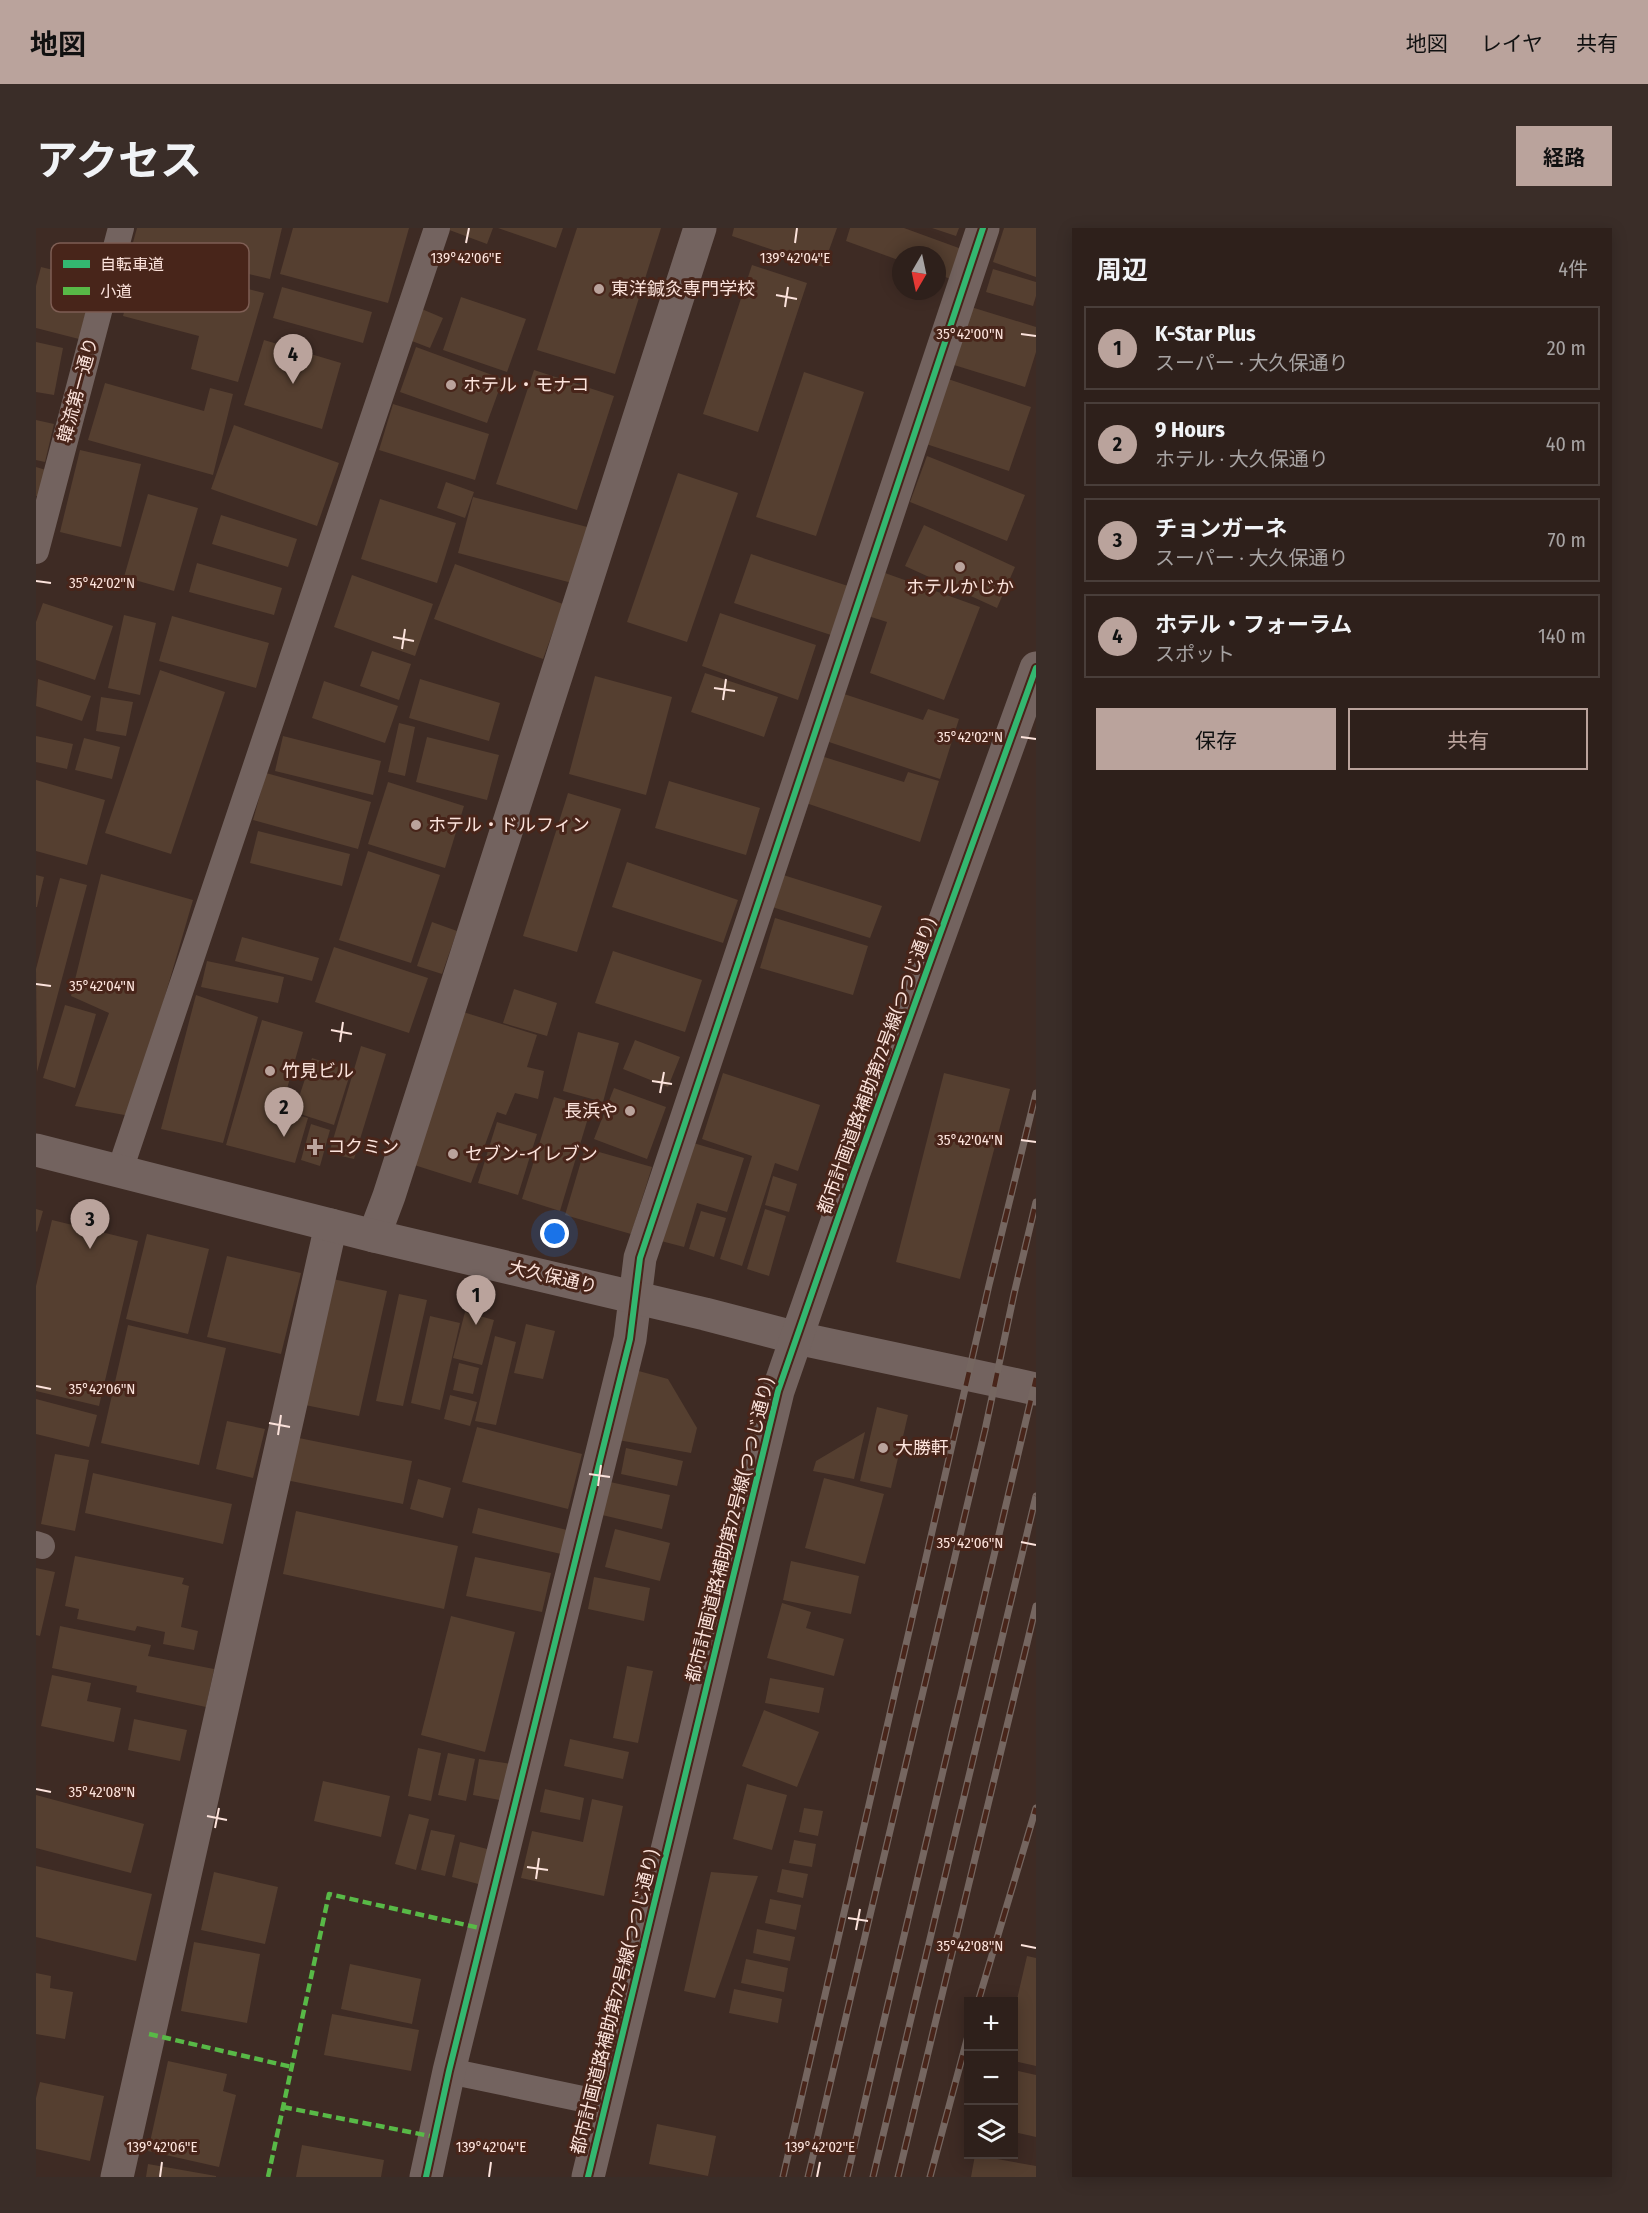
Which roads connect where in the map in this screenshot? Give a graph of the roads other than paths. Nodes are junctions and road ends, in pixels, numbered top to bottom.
1 (121, 228) edge
2 (436, 228) edge
3 (700, 228) edge
4 (983, 228) edge
5 (117, 243) edge
6 (99, 312) edge
7 (36, 551) edge
8 (1036, 668) edge
9 (36, 1150) edge
10 (120, 1170) junction
11 (331, 1225) junction
12 (374, 1236) junction
13 (635, 1297) junction
14 (797, 1338) junction
15 (1036, 1389) edge
16 (449, 2071) junction
17 (606, 2104) junction
18 (117, 2177) edge
19 (426, 2177) edge
20 (588, 2177) edge

1 - 5 lane, 韓流第一通り
2 - 10 lane
3 - 12 street
4 - 13 street
6 - 7 lane, 韓流第一通り
8 - 14 street, 都市計画道路補助第72号線(つつじ通り)
9 - 10 street, 大久保通り
10 - 11 street, 大久保通り
11 - 12 street, 大久保通り
11 - 18 street
12 - 13 street, 大久保通り
13 - 14 street, 大久保通り
13 - 16 street
14 - 15 street, 大久保通り
14 - 17 street, 都市計画道路補助第72号線(つつじ通り)
16 - 17 lane
16 - 19 street
17 - 20 street, 都市計画道路補助第72号線(つつじ通り)

